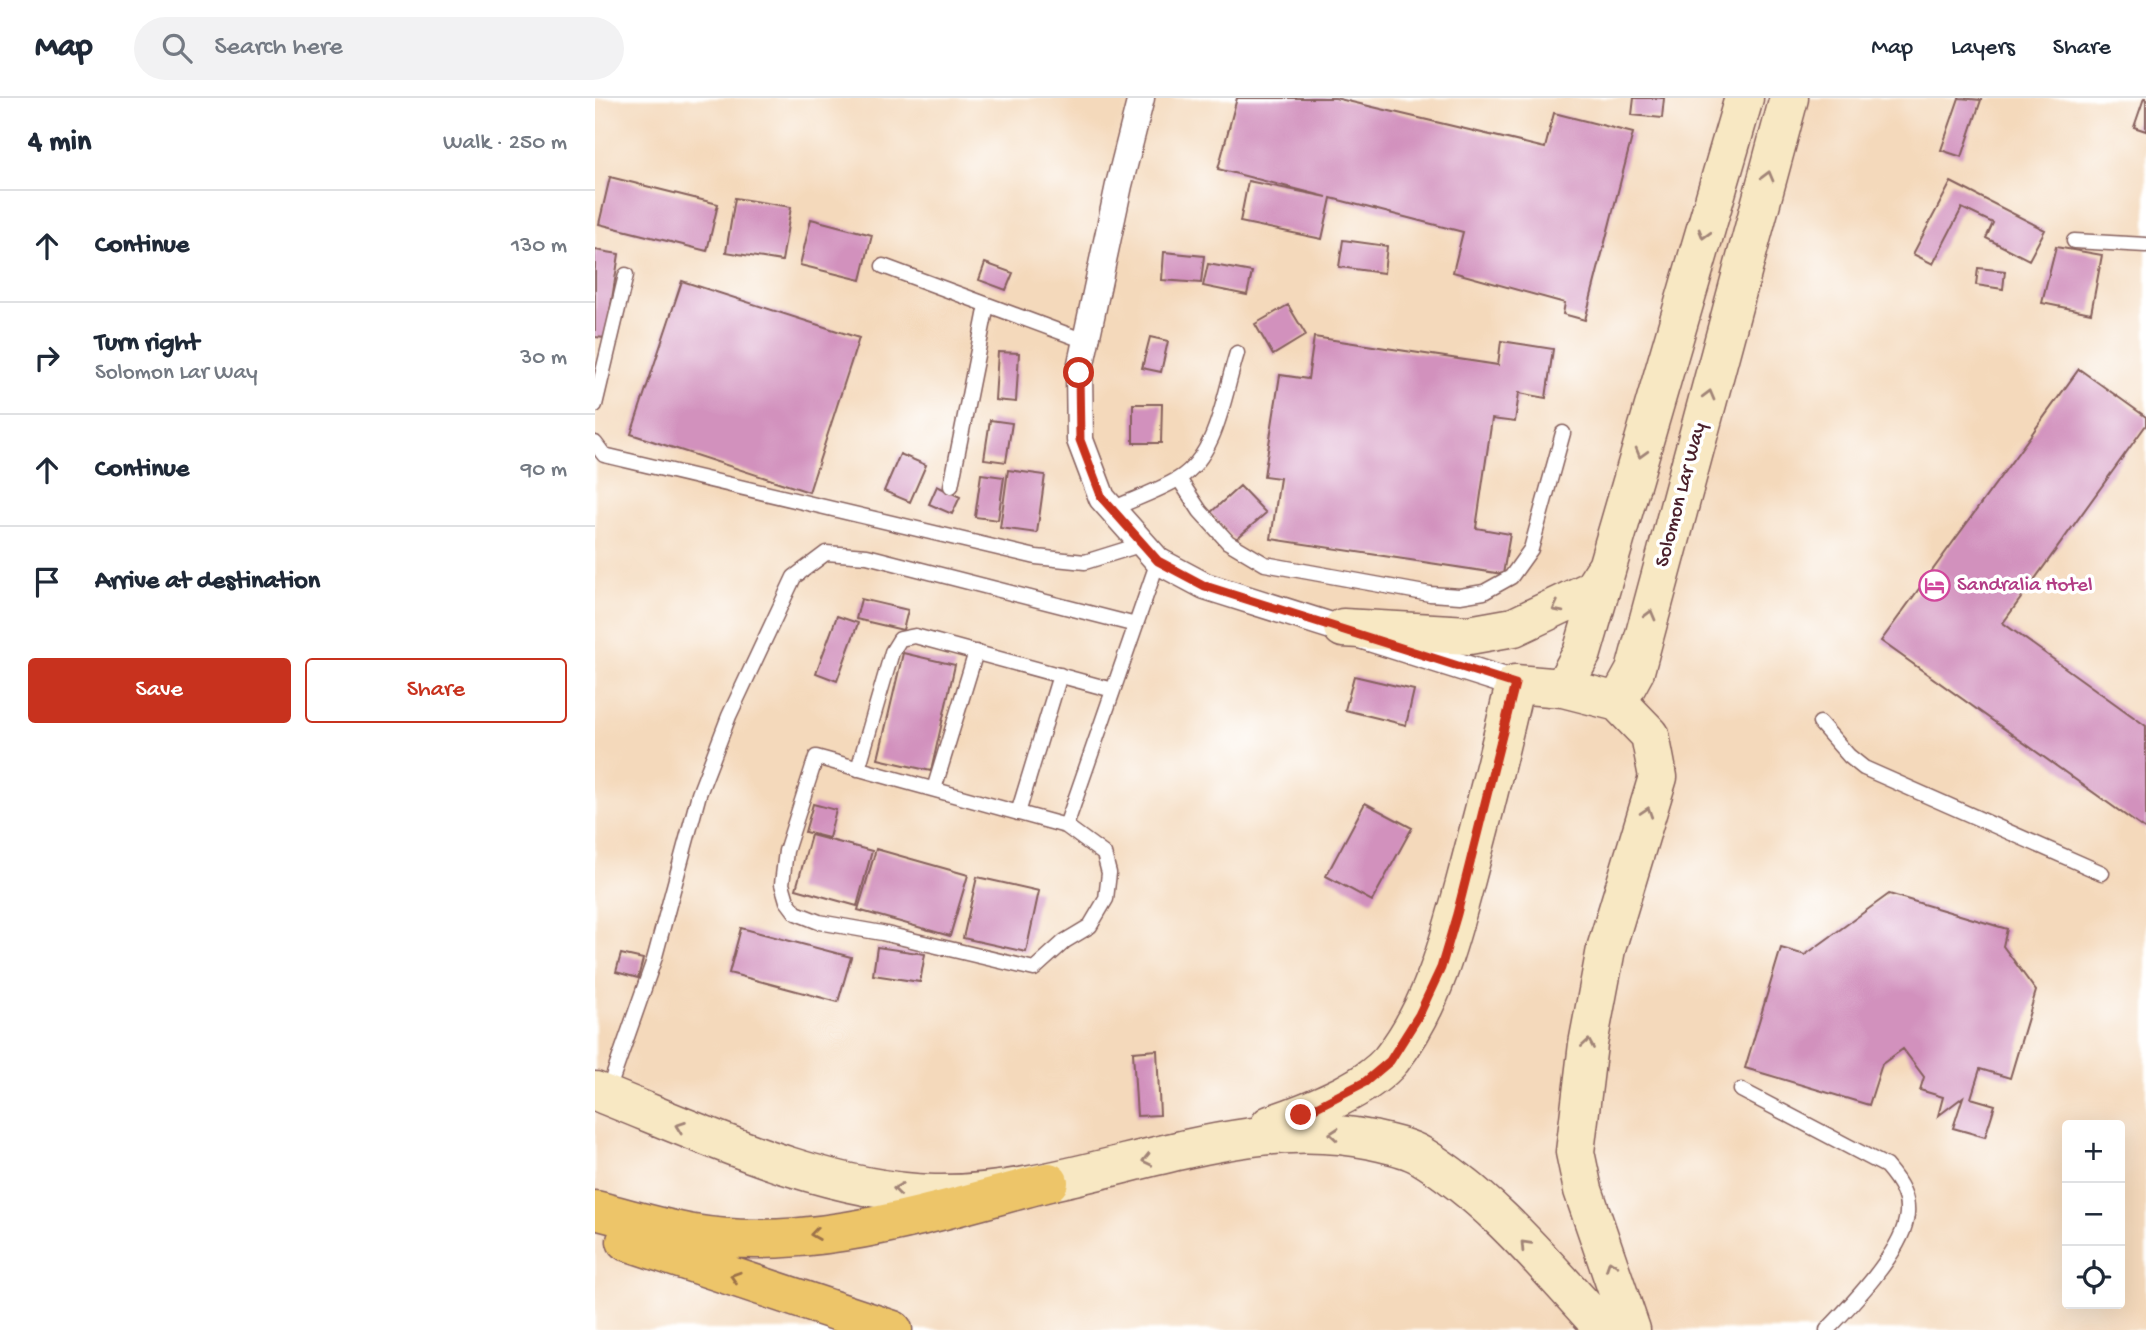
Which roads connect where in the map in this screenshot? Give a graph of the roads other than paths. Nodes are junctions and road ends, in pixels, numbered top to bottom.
1 (1141, 98) edge
2 (1744, 98) edge
3 (1789, 98) edge
4 (2074, 241) dead end
5 (2146, 245) edge
6 (883, 266) dead end
7 (626, 275) dead end
8 (987, 305) junction
9 (1085, 341) junction
10 (1237, 353) dead end
11 (595, 405) edge
12 (1563, 433) dead end
13 (595, 443) edge
14 (1179, 479) junction
15 (951, 486) dead end
16 (1112, 509) junction
17 (1151, 552) junction
18 (1608, 566) junction
19 (1136, 625) junction
20 (1343, 628) junction
21 (976, 652) junction
22 (1582, 653) junction
23 (1061, 675) junction
24 (1515, 684) junction
25 (1626, 686) junction
26 (1563, 688) junction
27 (1114, 690) junction
28 (1820, 723) dead end
29 (858, 768) junction
30 (933, 789) junction
31 (1018, 813) junction
32 (1066, 826) junction
33 (2102, 873) dead end
34 (1741, 1090) dead end
35 (601, 1093) edge
36 (1213, 1145) junction
37 (1049, 1182) junction
38 (595, 1210) edge
39 (595, 1232) edge
40 (893, 1330) edge
41 (1605, 1330) edge
42 (1631, 1330) edge
43 (1827, 1330) edge

1 - 9 street
2 -> 18 street
25 -> 3 street, Solomon Lar Way
4 - 5 lane
6 - 8 lane
7 - 11 lane
8 - 9 lane
8 - 15 lane
9 - 16 street
10 - 14 lane
12 - 14 lane
13 - 17 lane
14 - 16 lane
16 - 17 street
17 - 19 lane
17 - 20 street
18 -> 20 street
18 - 22 street
19 - 27 lane
19 - 35 lane
20 - 24 street
21 - 23 lane
21 - 29 lane
21 - 30 lane
22 - 25 street
22 - 26 street
23 - 27 lane
23 - 31 lane
24 - 26 street
24 - 36 street
25 - 26 street
42 -> 25 street
27 - 32 lane
28 - 33 lane
29 - 30 lane
29 - 32 lane
30 - 31 lane
31 - 32 lane
34 - 43 lane
37 -> 35 street
36 -> 37 street
41 -> 36 street
37 -> 38 highway
40 -> 39 highway

